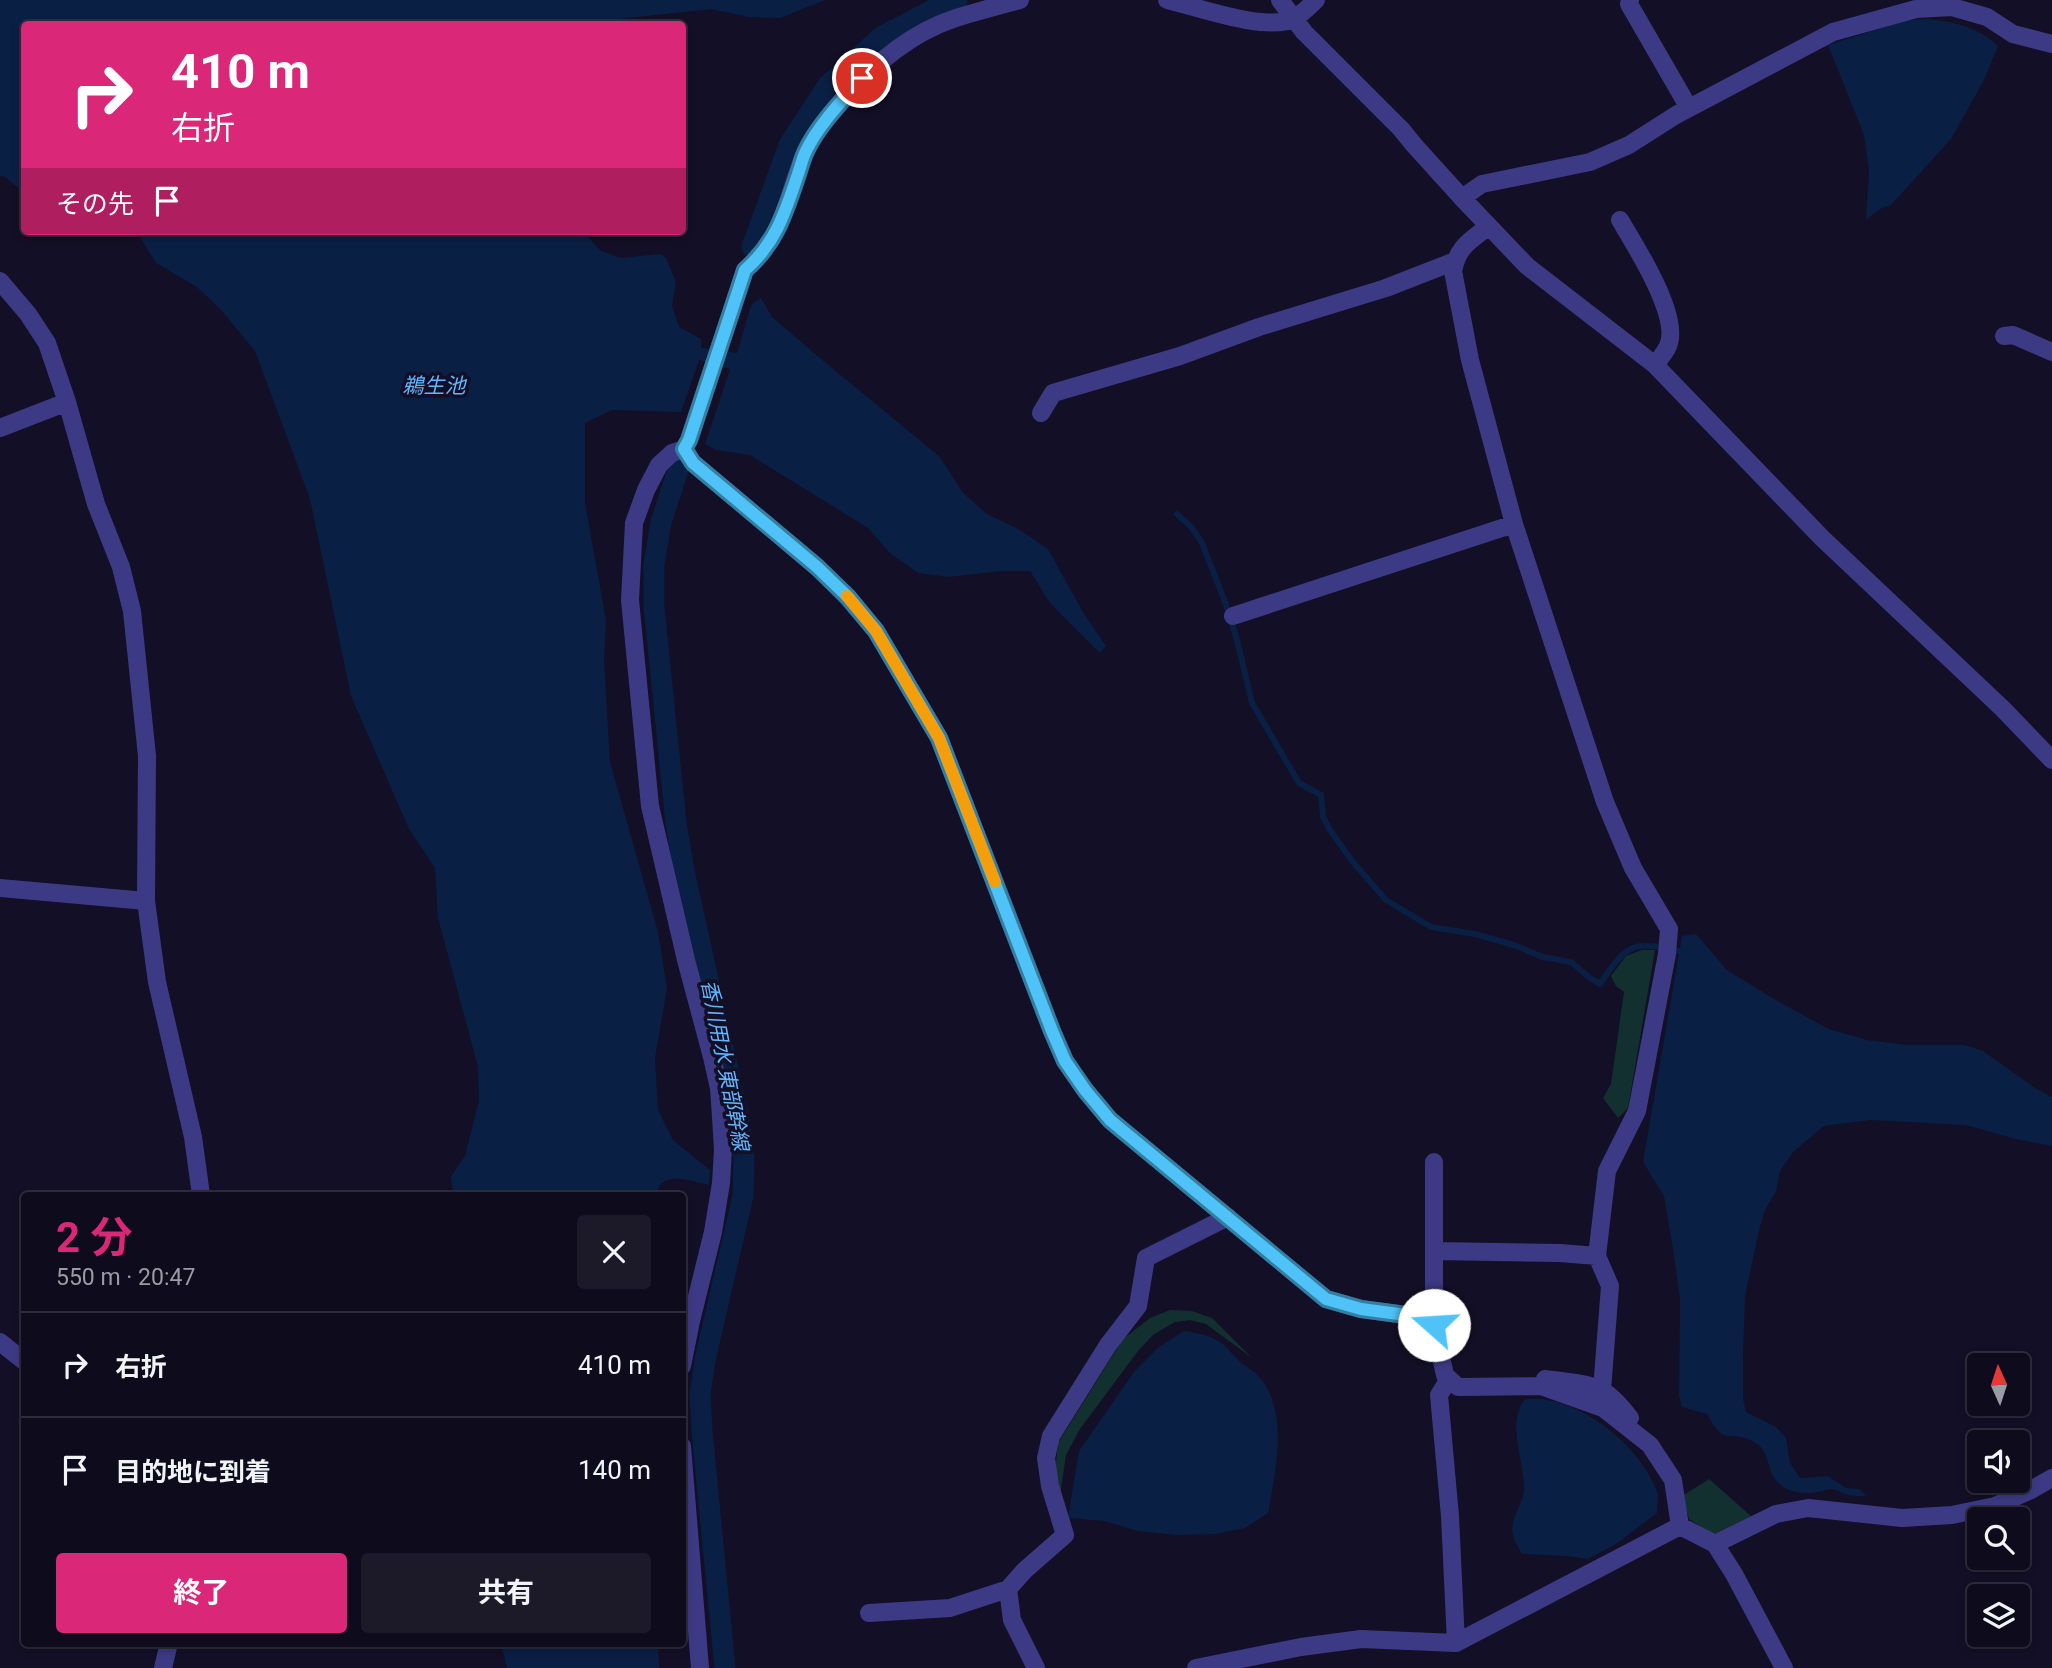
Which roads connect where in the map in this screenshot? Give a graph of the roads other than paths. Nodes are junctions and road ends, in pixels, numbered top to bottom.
1 (1020, 0) edge
2 (1167, 0) edge
3 (1280, 0) edge
4 (1316, 0) edge
5 (1630, 0) edge
6 (1294, 19) junction
7 (2052, 44) edge
8 (1689, 108) junction
9 (1462, 198) junction
10 (1620, 220) dead end
11 (1489, 226) junction
12 (1455, 261) junction
13 (0, 281) edge
14 (2004, 336) dead end
15 (2052, 352) edge
16 (1656, 365) junction
17 (67, 402) junction
18 (1041, 413) dead end
19 (0, 428) edge
20 (687, 444) junction
21 (1514, 524) junction
22 (1233, 616) dead end
23 (2052, 760) edge
24 (0, 888) edge
25 (146, 901) junction
26 (1434, 1162) dead end
27 (201, 1192) edge
28 (1228, 1217) junction
29 (1434, 1251) junction
30 (1597, 1256) junction
31 (1434, 1325) junction
32 (0, 1342) edge
33 (686, 1346) edge
34 (21, 1359) edge
35 (1449, 1379) junction
36 (1518, 1387) junction
37 (1602, 1390) junction
38 (1650, 1445) junction
39 (2052, 1478) edge
40 (686, 1493) edge
41 (1680, 1525) junction
42 (1715, 1544) junction
43 (1007, 1589) junction
44 (869, 1613) dead end
45 (1456, 1643) junction
46 (168, 1647) edge
47 (163, 1668) edge
48 (701, 1668) edge
49 (1036, 1668) edge
50 (1196, 1668) edge
51 (1784, 1668) edge

1 - 20 street
2 - 6 street
3 - 6 street
4 - 6 street
5 - 8 street
6 - 9 street
7 - 8 street
8 - 9 street
9 - 11 street
10 - 16 street
11 - 12 street
11 - 16 street
12 - 18 street
12 - 21 street
13 - 17 street
14 - 15 street
16 - 23 street
17 - 19 street
17 - 25 street
20 - 28 street
20 - 33 street
21 - 22 street
21 - 30 street
24 - 25 street
25 - 27 street
26 - 29 street
28 - 31 street
28 - 43 street
29 - 30 street
29 - 31 street
30 - 37 street
31 - 35 street
32 - 34 street
35 - 36 street
35 - 45 street
36 - 37 street
36 - 38 street
37 - 38 street
38 - 41 street
39 - 42 street
40 - 48 street
41 - 42 street
41 - 45 street
42 - 51 street
43 - 44 street
43 - 49 street
45 - 50 street
46 - 47 street

